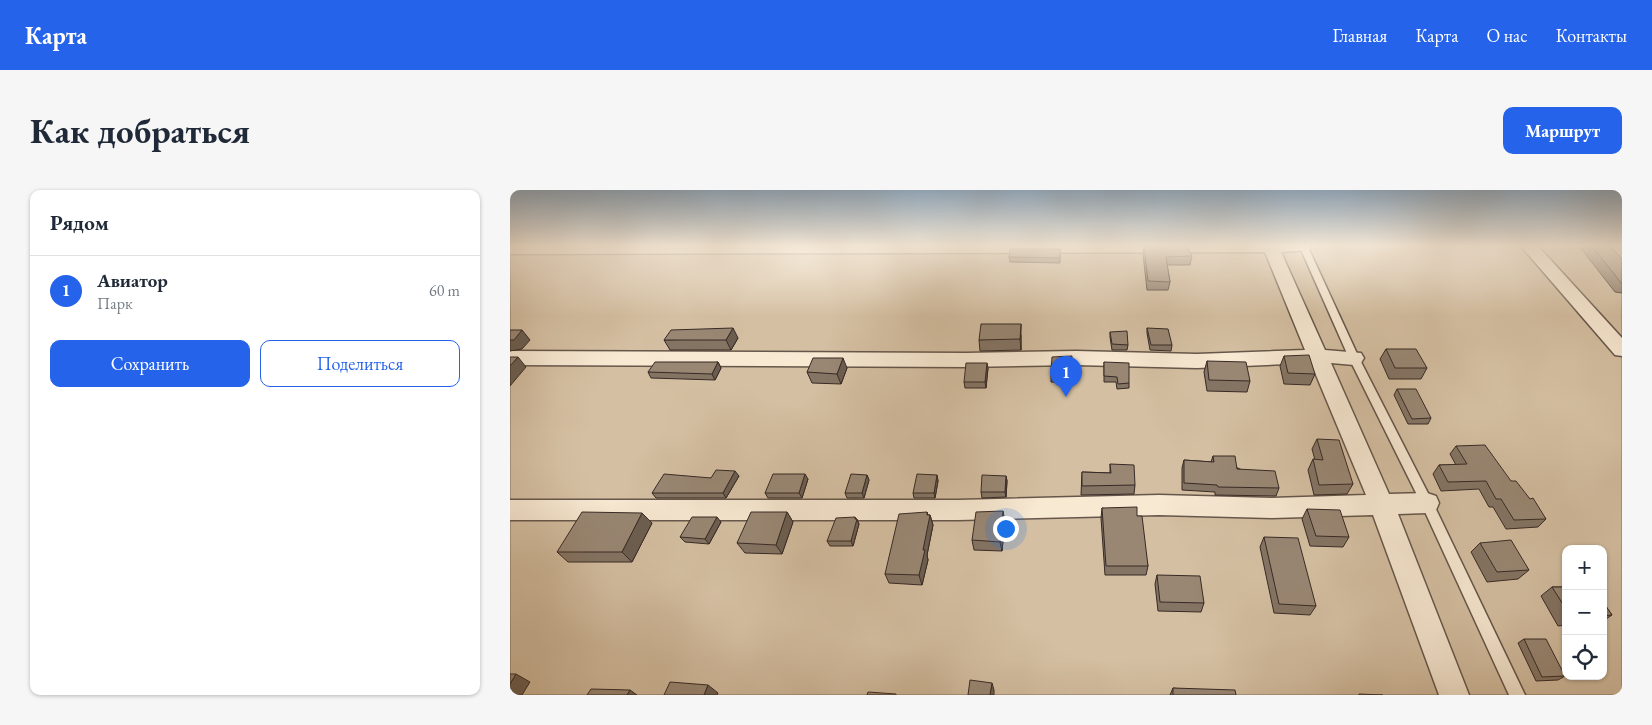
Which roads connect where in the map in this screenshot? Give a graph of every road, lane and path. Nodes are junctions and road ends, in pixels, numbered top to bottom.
1 (1280, 269) edge
2 (1313, 269) edge
3 (1549, 269) edge
4 (1622, 350) edge
5 (1317, 356) junction
6 (510, 358) edge
7 (1354, 358) junction
8 (1428, 503) junction
9 (1382, 506) junction
10 (510, 510) edge
11 (1454, 695) edge
12 (1517, 695) edge

1 - 5 street
2 - 7 lane
3 - 4 street
5 - 6 street
5 - 7 street
5 - 9 street
7 - 8 lane
8 - 9 street
8 - 12 lane
9 - 10 street
9 - 11 street

